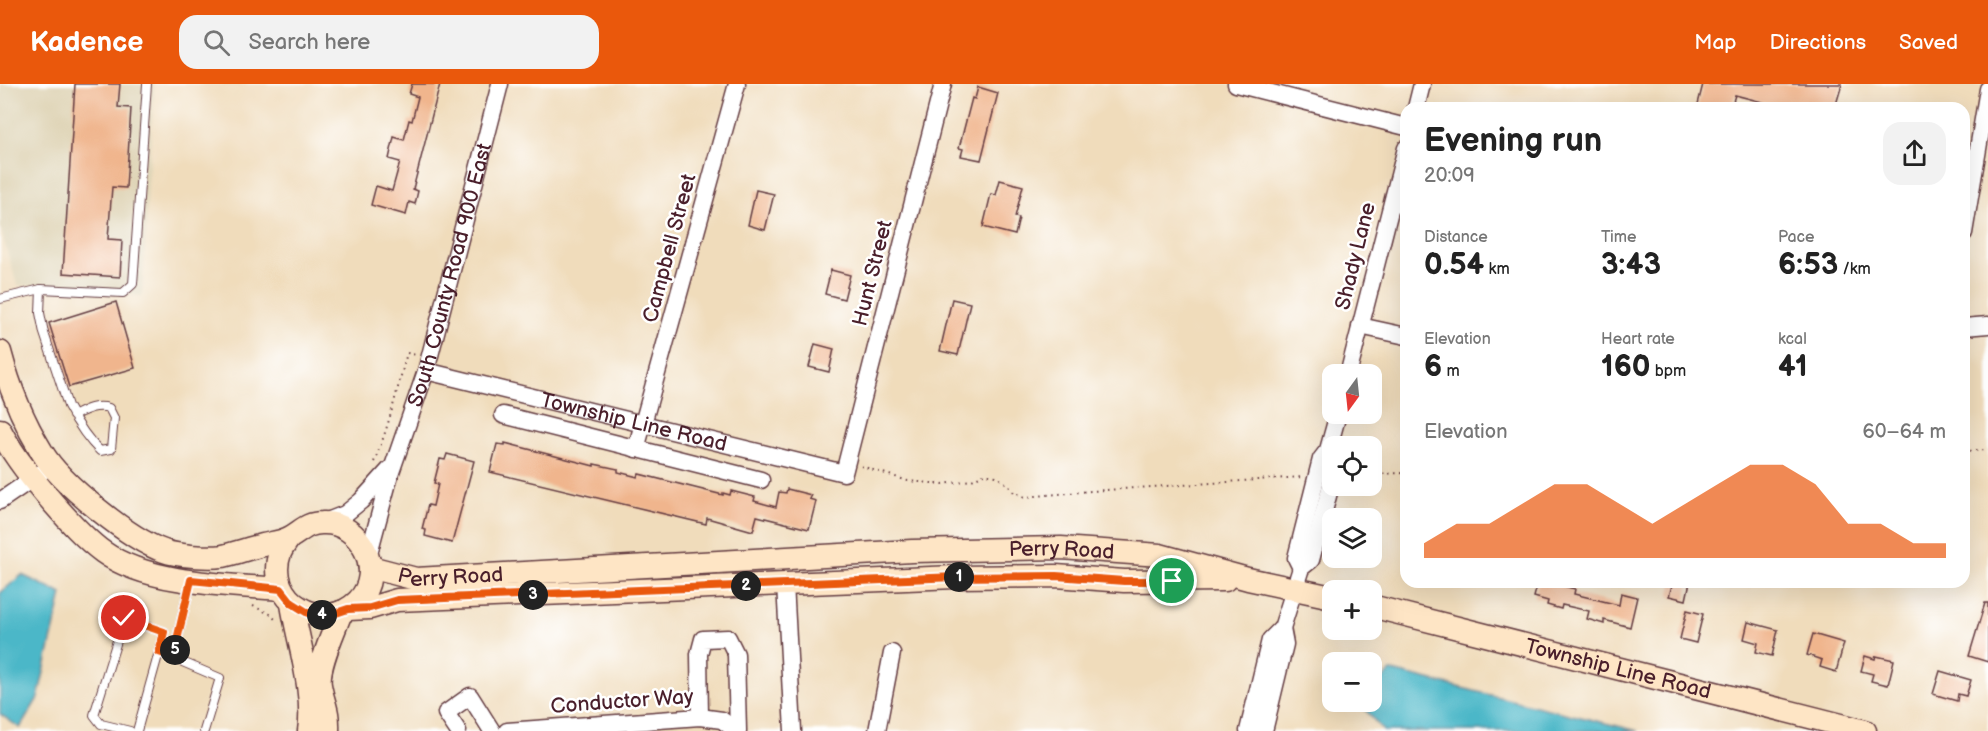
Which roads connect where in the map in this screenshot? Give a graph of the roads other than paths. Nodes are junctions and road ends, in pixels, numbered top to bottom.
1 (147, 84) edge
2 (500, 84) edge
3 (737, 84) edge
4 (943, 84) edge
5 (1236, 84) edge
6 (1422, 84) edge
7 (1988, 89) edge
8 (1418, 102) edge
9 (1400, 125) edge
10 (1400, 171) edge
11 (1970, 198) edge
12 (41, 289) junction
13 (0, 299) edge
14 (1988, 325) edge
15 (1360, 326) junction
16 (1970, 326) edge
17 (1400, 335) edge
18 (0, 352) edge
19 (1351, 364) edge
20 (426, 370) junction
21 (503, 415) dead end
22 (73, 416) junction
23 (644, 424) junction
24 (0, 430) edge
25 (636, 449) junction
26 (394, 463) junction
27 (51, 464) junction
28 (844, 473) joint
29 (32, 480) junction
30 (761, 480) dead end
31 (1322, 486) edge
32 (0, 501) edge
33 (322, 523) junction
34 (289, 538) junction
35 (369, 562) junction
36 (1298, 578) junction
37 (1248, 579) junction
38 (191, 580) junction
39 (785, 584) junction
40 (1322, 591) edge
41 (287, 596) junction
42 (1382, 609) edge
43 (345, 610) junction
44 (1282, 628) junction
45 (159, 652) junction
46 (892, 653) dead end
47 (173, 657) junction
48 (700, 717) junction
49 (130, 731) edge
50 (137, 731) edge
51 (204, 731) edge
52 (309, 731) edge
53 (328, 731) edge
54 (458, 731) edge
55 (492, 731) edge
56 (507, 731) edge
57 (737, 731) edge
58 (792, 731) edge
59 (877, 731) edge
60 (1248, 731) edge
61 (1264, 731) edge
62 (1865, 731) edge

1 - 12 lane
2 - 20 street, South County Road 900 East
3 - 23 street, Campbell Street
4 - 28 street, Hunt Street
5 - 9 street
6 - 8 street
7 - 11 street
10 - 15 street, Shady Lane
12 - 13 lane
12 - 22 lane
14 - 16 street
15 - 17 street
15 - 19 street, Shady Lane
18 - 27 street
20 - 23 street, Township Line Road
20 - 26 street, South County Road 900 East
21 - 25 street
22 - 22 lane
23 - 25 street, Campbell Street
23 - 28 street, Township Line Road
24 - 29 street, Perry Road
25 - 30 street
26 - 33 street, South County Road 900 East
26 - 35 street, South County Road 900 East
27 - 29 street
27 - 34 street
29 - 32 street
29 - 38 street, Perry Road
31 - 36 street
33 - 34 street
33 - 35 street, Perry Road
34 - 41 street
35 - 37 street, Perry Road
35 - 43 street, Perry Road
36 - 37 street
36 - 40 street
36 - 44 street
37 - 39 street, Perry Road
38 - 41 street, Perry Road
38 - 47 lane
39 - 43 street, Perry Road
39 - 58 street
41 - 43 street, Perry Road
41 - 52 street
42 - 62 street, Township Line Road
43 - 53 street
44 - 60 street
44 - 61 street
45 - 47 lane
45 - 49 lane
45 - 50 lane
46 - 59 street
47 - 51 lane
48 - 56 street, Conductor Way
48 - 57 street, Conductor Way
48 - 57 street
54 - 55 street

